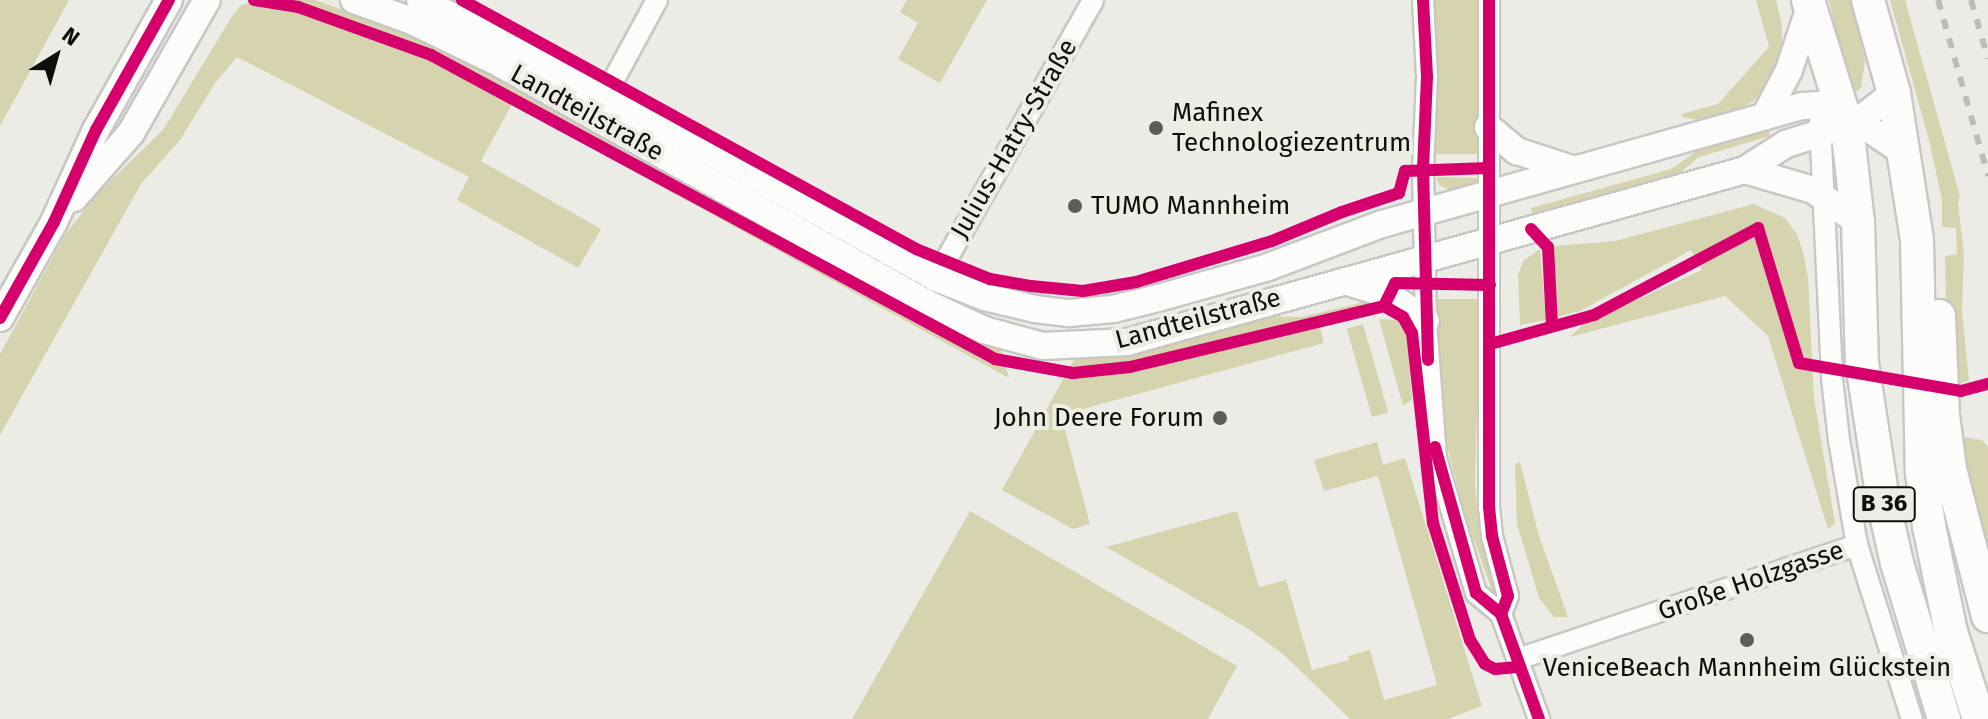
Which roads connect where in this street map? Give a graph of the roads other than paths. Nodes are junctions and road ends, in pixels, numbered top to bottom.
1 (169, 0) edge
2 (207, 0) edge
3 (354, 0) edge
4 (420, 0) edge
5 (657, 0) edge
6 (1093, 0) edge
7 (1423, 0) edge
8 (1489, 0) edge
9 (1868, 0) edge
10 (1809, 3) edge
11 (1894, 93) junction
12 (606, 94) junction
13 (1765, 116) junction
14 (1838, 120) junction
15 (1488, 127) junction
16 (1904, 153) junction
17 (1575, 169) junction
18 (1745, 170) junction
19 (1487, 193) junction
20 (1825, 197) junction
21 (1425, 212) junction
22 (54, 222) junction
23 (1858, 222) junction
24 (1489, 240) junction
25 (1425, 258) junction
26 (936, 278) junction
27 (1345, 281) junction
28 (0, 318) edge
29 (1426, 321) junction
30 (1857, 545) junction
31 (1501, 614) junction
32 (1988, 616) edge
33 (1518, 659) junction
34 (1539, 719) edge
35 (1912, 719) edge
36 (1944, 719) edge
37 (1979, 719) edge

1 - 22 street
2 - 22 street
3 - 27 street, Landteilstraße
4 - 12 street, Landteilstraße
5 - 12 street
6 - 26 street, Julius-Hatry-Straße
7 - 21 street
8 - 15 street
9 - 11 main road, B 36
10 - 13 street
10 - 14 main road, B 36
11 - 14 street, Landteilstraße
11 - 16 main road, B 36
11 - 32 main road
12 - 26 street, Landteilstraße
13 - 14 street, Landteilstraße
13 - 17 street, Landteilstraße
14 - 16 street
14 - 18 street, Landteilstraße
14 - 20 street
14 - 23 main road, B 36
15 - 17 street
15 - 19 street
16 - 37 main road, B 36
17 - 19 street, Landteilstraße
18 - 20 street
18 - 24 street, Landteilstraße
19 - 21 street, Landteilstraße
19 - 24 street
20 - 23 street
20 - 30 street
21 - 25 street
21 - 26 street, Landteilstraße
22 - 28 street
23 - 36 main road, B 36
24 - 25 street, Landteilstraße
24 - 31 street
25 - 27 street, Landteilstraße
25 - 29 street
27 - 29 street
29 - 31 street
30 - 33 street, Große Holzgasse
30 - 35 street, Große Holzgasse
31 - 33 street
33 - 34 street

